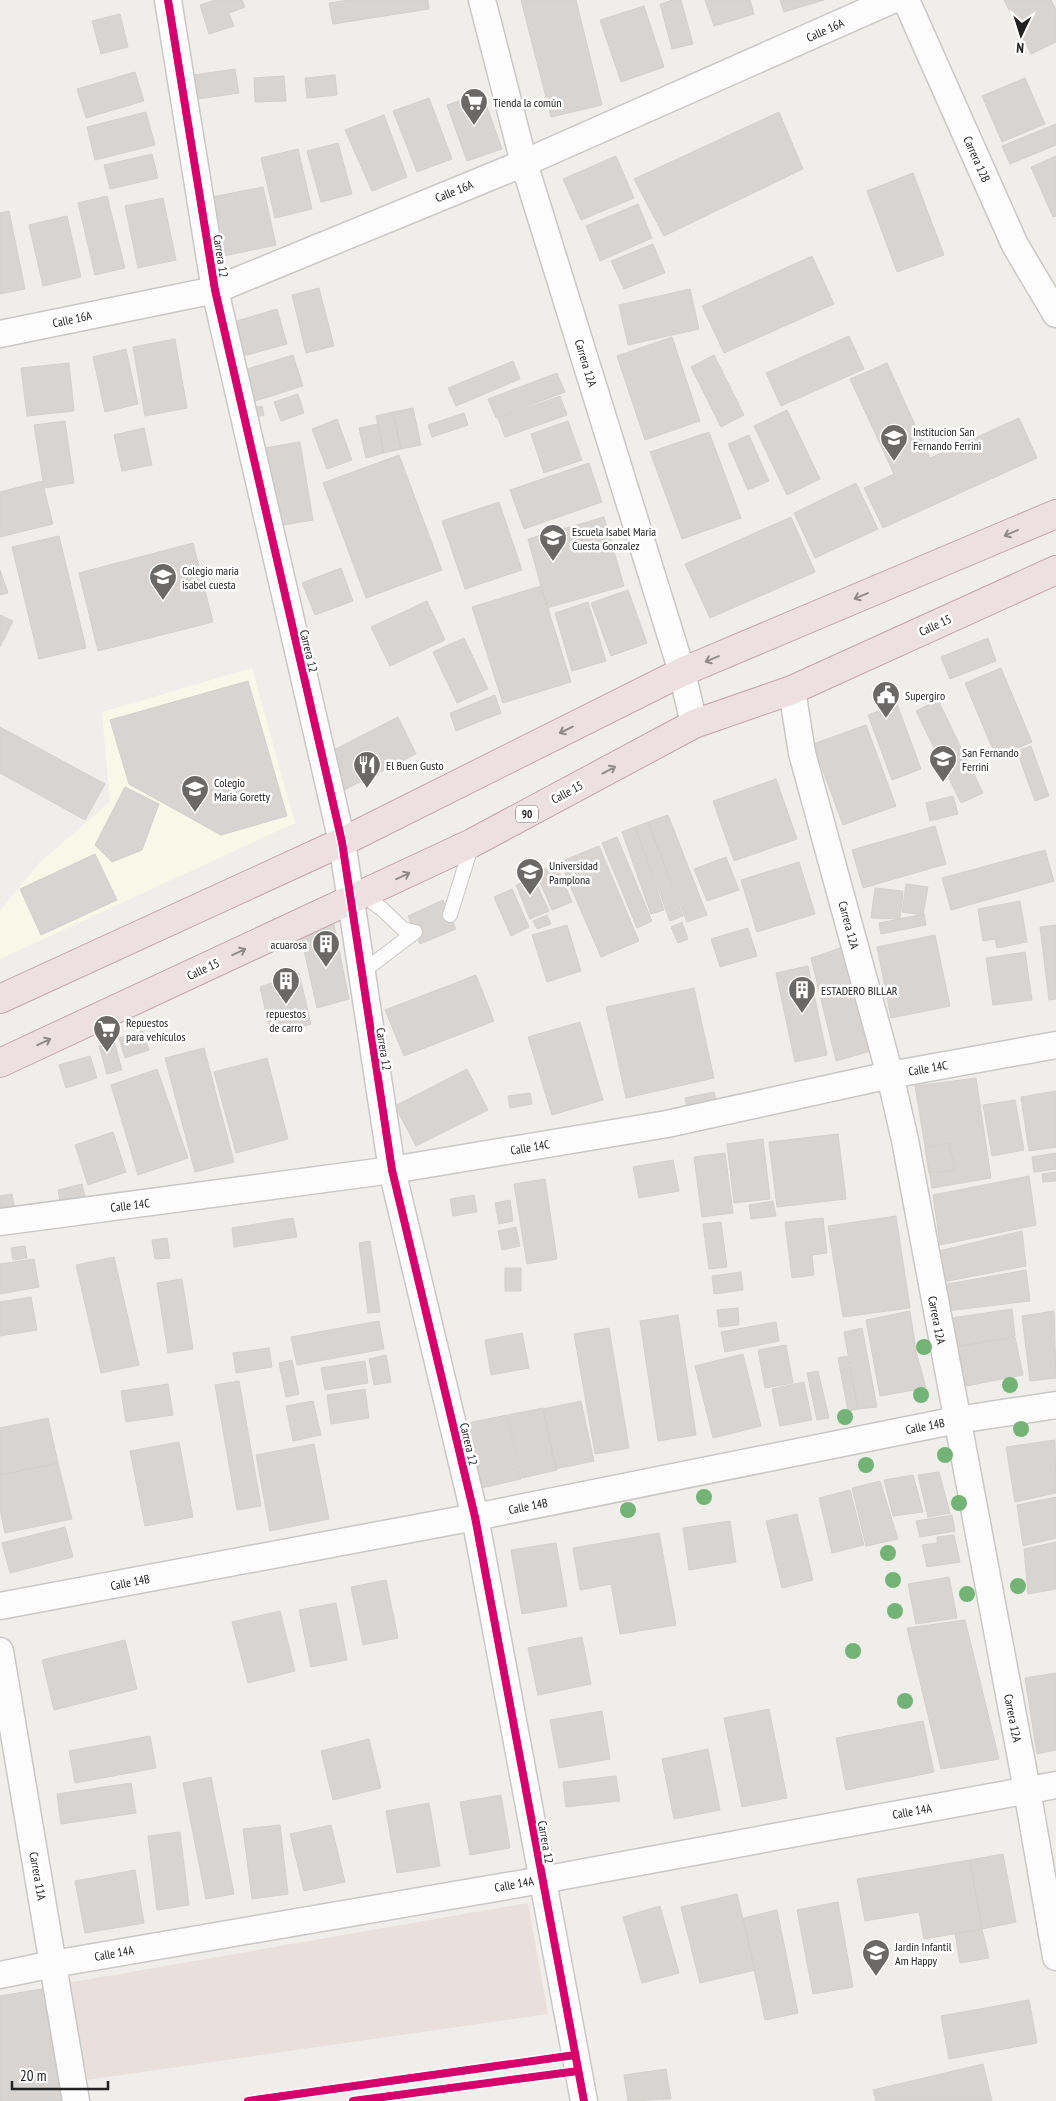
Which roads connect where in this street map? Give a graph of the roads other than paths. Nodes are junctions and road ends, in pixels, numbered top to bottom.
1 (168, 0) edge
2 (482, 0) edge
3 (892, 0) edge
4 (906, 0) edge
5 (524, 163) junction
6 (215, 290) junction
7 (1056, 314) edge
8 (0, 334) edge
9 (1056, 514) edge
10 (1056, 570) edge
11 (682, 672) junction
12 (792, 690) junction
13 (694, 724) junction
14 (342, 842) junction
15 (472, 843) junction
16 (356, 898) junction
17 (450, 915) dead end
18 (361, 974) junction
19 (0, 1000) edge
20 (1056, 1045) edge
21 (0, 1063) edge
22 (890, 1075) junction
23 (392, 1170) junction
24 (0, 1222) edge
25 (1056, 1405) edge
26 (956, 1420) junction
27 (475, 1517) junction
28 (0, 1606) edge
29 (0, 1651) edge
30 (1056, 1785) edge
31 (1027, 1790) junction
32 (542, 1880) junction
33 (1056, 1957) edge
34 (53, 1964) junction
35 (0, 1976) edge
36 (76, 2101) edge
37 (584, 2101) edge

1 - 6 street, Carrera 12
2 - 5 street, Carrera 12A
3 - 5 street, Calle 16A
4 - 7 street, Carrera 12B
5 - 6 street, Calle 16A
5 - 11 street, Carrera 12A
6 - 8 street, Calle 16A
6 - 14 street, Carrera 12
9 -> 11 highway
10 - 12 highway, Calle 15 / 90
11 - 13 street, Carrera 12A
11 -> 14 highway
12 - 13 highway, Calle 15 / 90
12 - 22 street, Carrera 12A
15 -> 13 highway, Calle 15 / 90
14 - 16 street, Carrera 12
14 - 19 highway
16 -> 15 highway, Calle 15 / 90
15 - 17 lane
16 - 18 street, Carrera 12
16 - 18 lane
21 -> 16 highway, Calle 15 / 90
18 - 23 street, Carrera 12
20 - 22 street, Calle 14C
22 - 23 street, Calle 14C
22 - 26 street, Carrera 12A
23 - 24 street, Calle 14C
23 - 27 street, Carrera 12
25 - 26 street, Calle 14B
26 - 27 street, Calle 14B
26 - 31 street, Carrera 12A
27 - 28 street, Calle 14B
27 - 32 street, Carrera 12
29 - 34 street, Carrera 11A
30 - 31 street, Calle 14A
31 - 32 street, Calle 14A
31 - 33 street, Carrera 12A
32 - 34 street, Calle 14A
32 - 37 street, Carrera 12
34 - 35 street, Calle 14A
34 - 36 street, Carrera 11A

